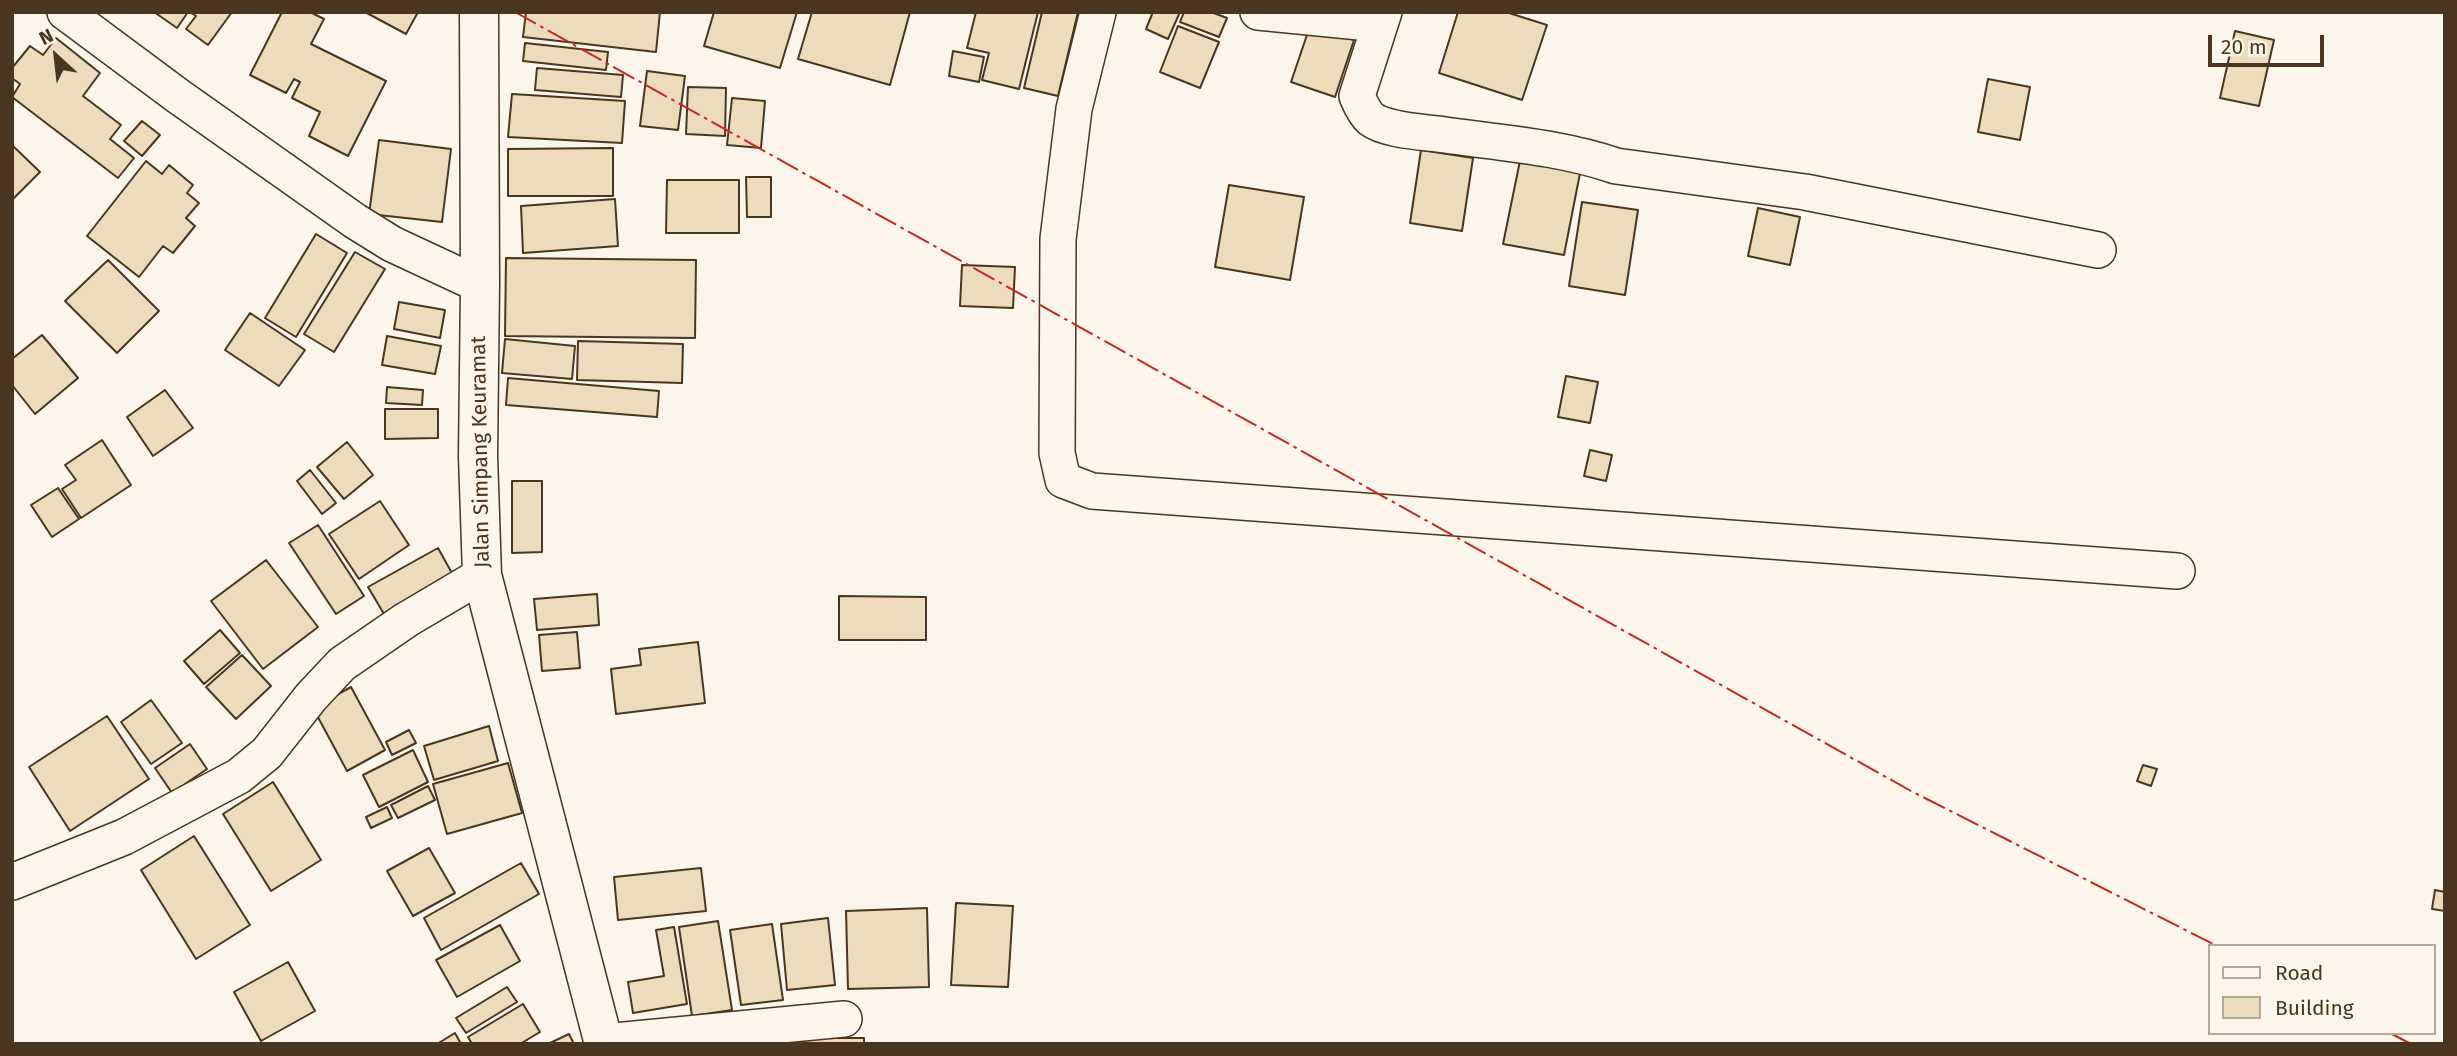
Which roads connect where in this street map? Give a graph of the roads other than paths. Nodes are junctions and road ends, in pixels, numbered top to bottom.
1 (65, 12) edge
2 (479, 12) edge
3 (1098, 12) edge
4 (1258, 12) edge
5 (1382, 18) edge
6 (2098, 250) dead end
7 (480, 285) junction
8 (2177, 571) dead end
9 (482, 575) junction
10 (12, 882) edge
11 (844, 1019) dead end
12 (776, 1034) edge
13 (604, 1043) edge

1 - 7 street
2 - 7 main road, Jalan Simpang Keuramat
3 - 8 street
4 - 5 street
5 - 6 street
7 - 9 main road, Jalan Simpang Keuramat
9 - 10 street
9 - 13 main road, Jalan Simpang Keuramat
11 - 12 street
12 - 13 street

